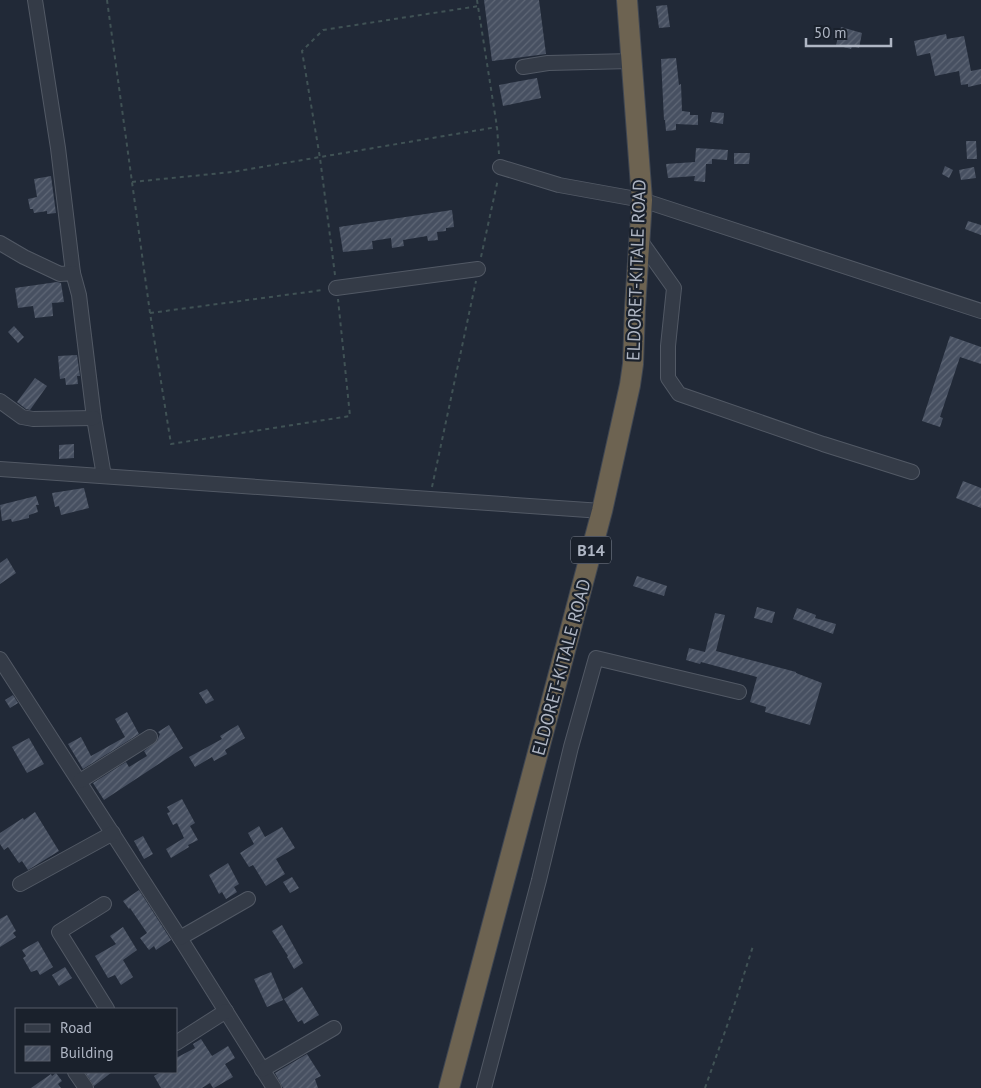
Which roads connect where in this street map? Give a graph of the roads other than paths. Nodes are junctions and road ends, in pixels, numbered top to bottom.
1 (35, 0) edge
2 (627, 0) edge
3 (632, 61) junction
4 (523, 67) dead end
5 (500, 167) road end
6 (642, 200) junction
7 (640, 240) junction
8 (0, 243) edge
9 (478, 269) road end
10 (73, 273) junction
11 (336, 288) road end
12 (981, 311) edge
13 (0, 402) edge
14 (94, 418) junction
15 (0, 469) edge
16 (912, 472) dead end
17 (104, 476) junction
18 (602, 511) junction
19 (0, 659) edge
20 (740, 692) dead end
21 (150, 737) dead end
22 (80, 781) junction
23 (113, 833) junction
24 (20, 884) dead end
25 (248, 898) dead end
26 (104, 904) dead end
27 (180, 938) junction
28 (106, 1008) edge
29 (226, 1011) junction
30 (334, 1028) dead end
31 (178, 1042) edge
32 (262, 1070) junction
33 (77, 1073) edge
34 (86, 1088) edge
35 (274, 1088) edge
36 (449, 1088) edge
37 (484, 1088) edge

1 - 10 street
2 - 3 highway, ELDORET-KITALE ROAD / B14
3 - 4 street
3 - 6 highway, ELDORET-KITALE ROAD / B14
5 - 6 street
6 - 7 highway, ELDORET-KITALE ROAD / B14
6 - 12 street
7 - 16 street
7 - 18 highway, ELDORET-KITALE ROAD / B14
8 - 10 street
9 - 11 street
10 - 14 street
13 - 14 street
14 - 17 street
15 - 17 street
17 - 18 street
18 - 36 highway, ELDORET-KITALE ROAD / B14
19 - 22 street
20 - 37 street
21 - 22 street
22 - 23 street
23 - 24 street
23 - 27 street
25 - 27 street
26 - 28 street
27 - 29 street
29 - 31 street
29 - 32 street
30 - 32 street
32 - 35 street
33 - 34 street

